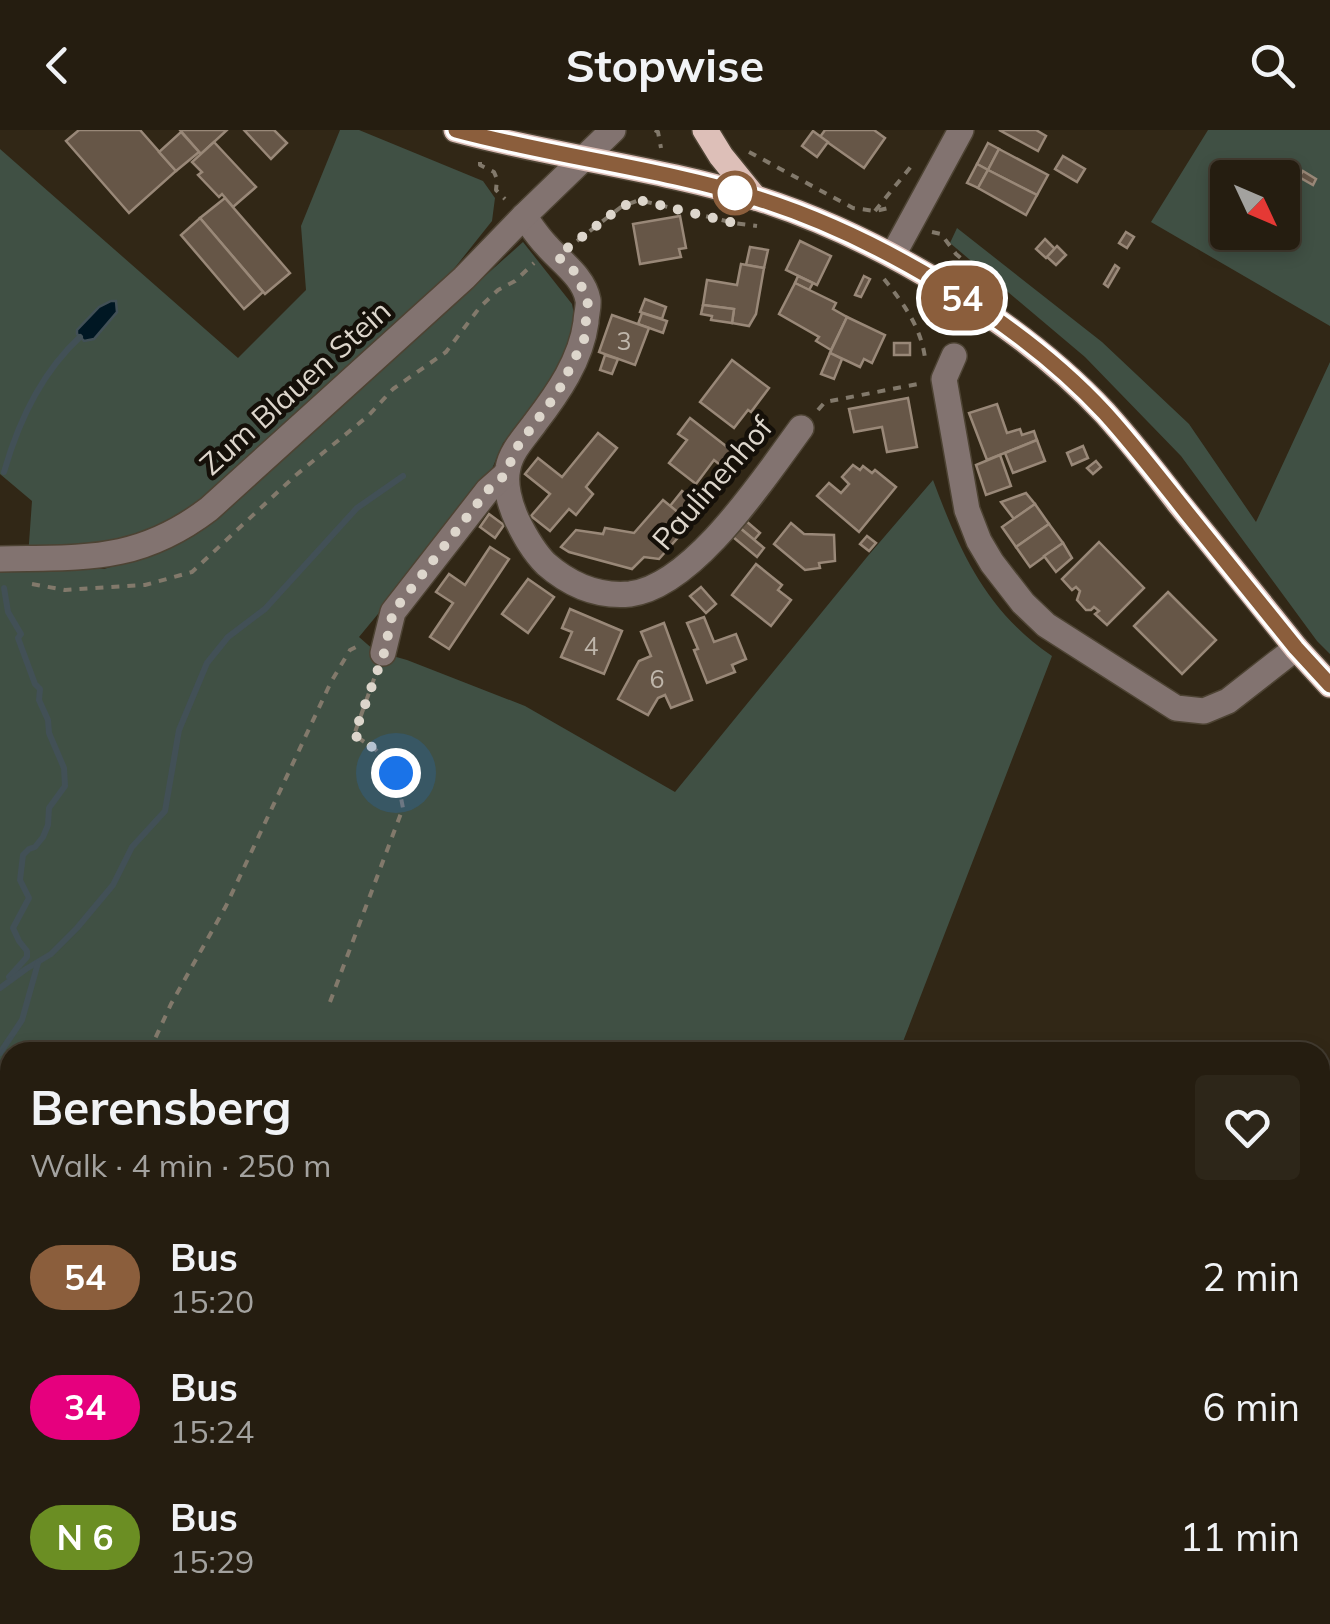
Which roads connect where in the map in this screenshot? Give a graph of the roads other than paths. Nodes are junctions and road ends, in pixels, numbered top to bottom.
1 (456, 130) edge
2 (612, 130) edge
3 (705, 130) edge
4 (961, 130) edge
5 (583, 158) junction
6 (755, 198) junction
7 (524, 216) junction
8 (887, 265) junction
9 (943, 373) road end
10 (802, 428) road end
11 (506, 474) junction
12 (0, 559) edge
13 (1296, 648) junction
14 (372, 649) road end
15 (1330, 685) edge

1 - 5 main road
2 - 5 street, Zum Blauen Stein
3 - 6 main road
4 - 8 street
5 - 6 main road
5 - 7 street, Zum Blauen Stein
6 - 8 main road
7 - 11 street
7 - 12 street, Zum Blauen Stein
8 - 13 main road
9 - 13 street
10 - 11 street, Paulinenhof
11 - 14 street
13 - 15 main road

